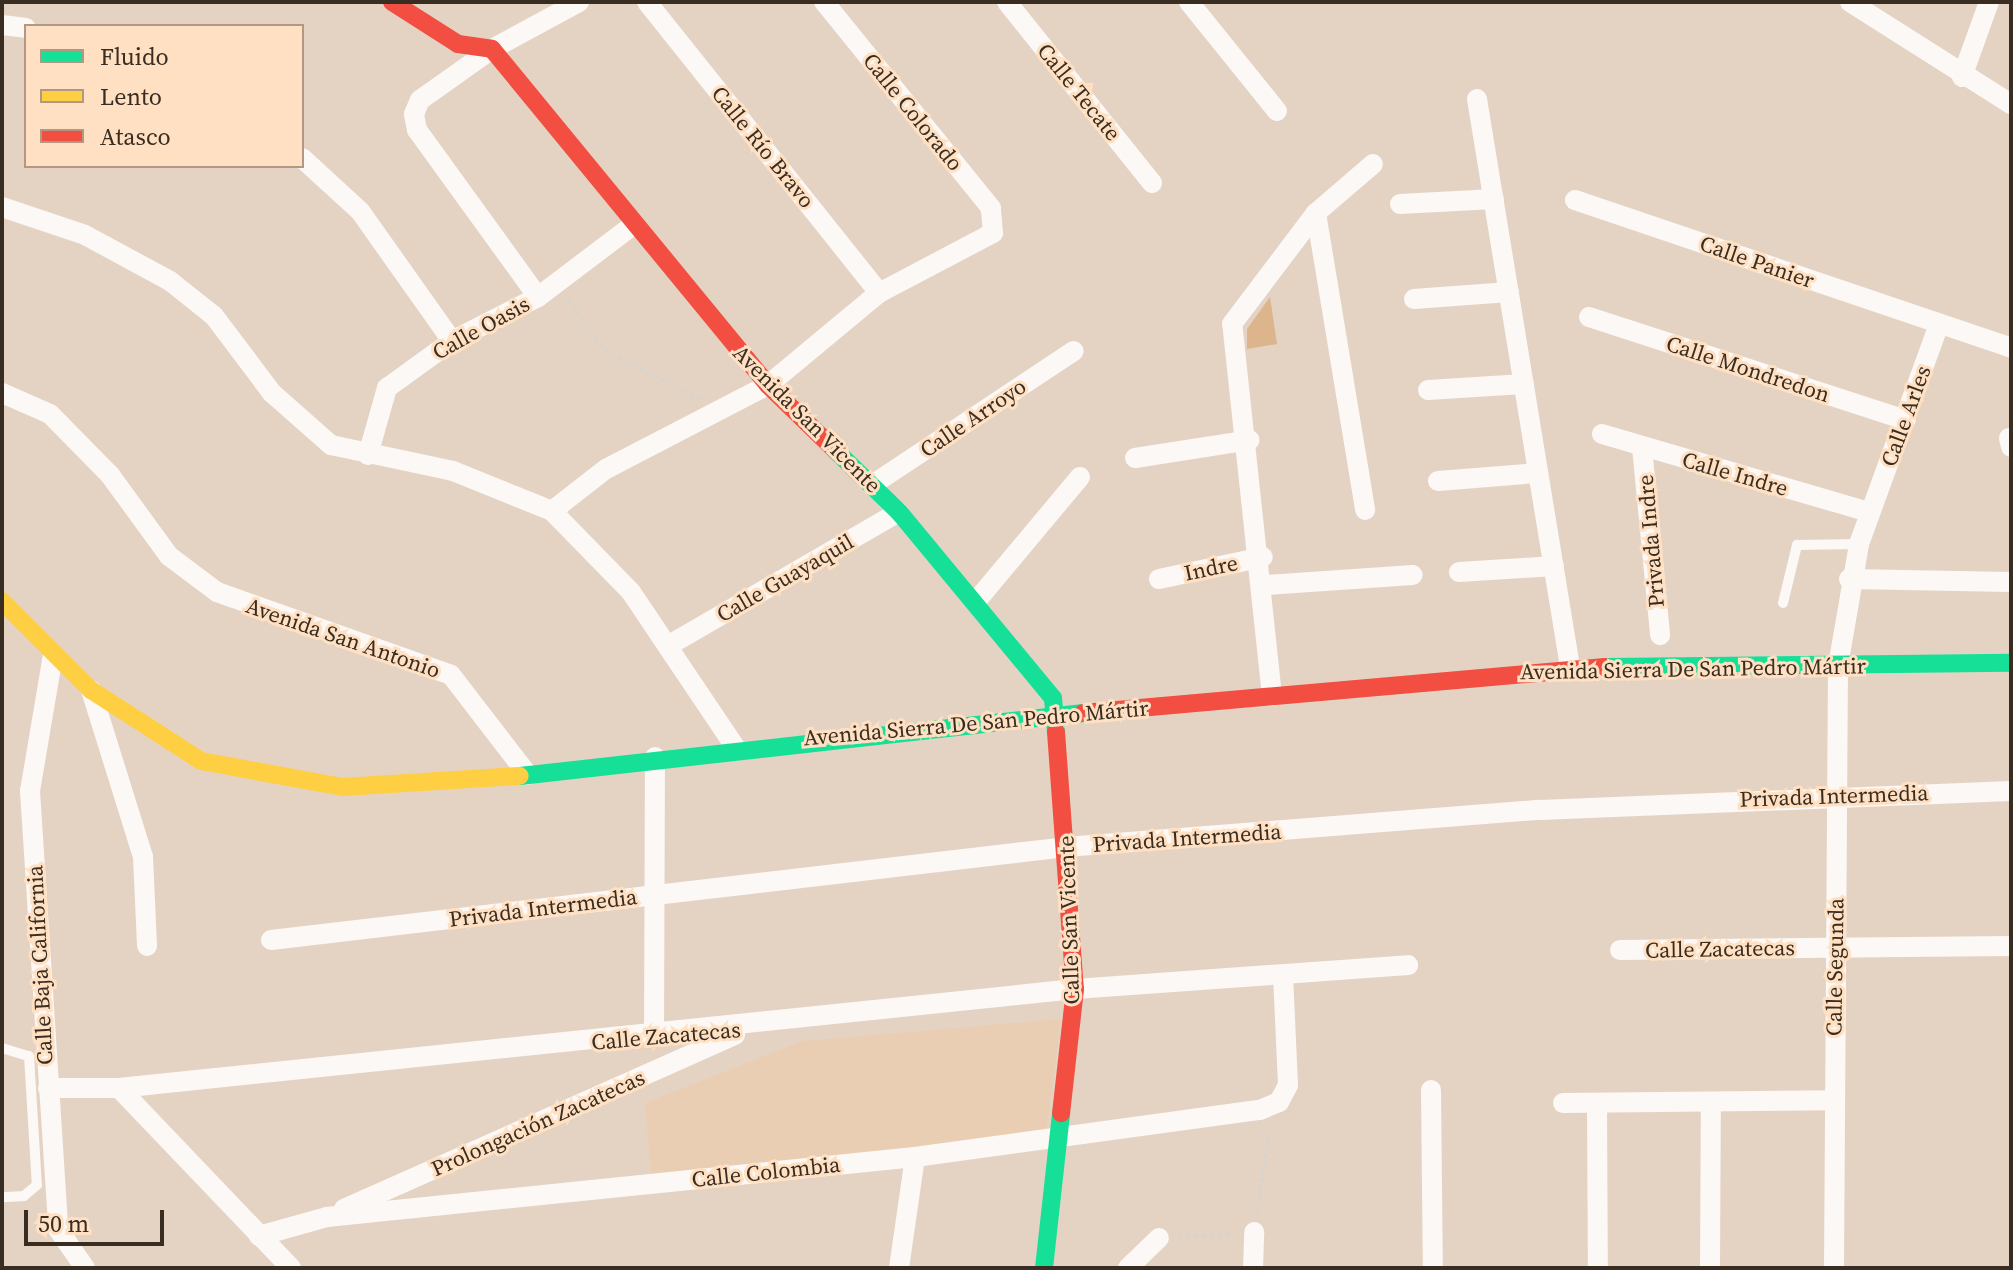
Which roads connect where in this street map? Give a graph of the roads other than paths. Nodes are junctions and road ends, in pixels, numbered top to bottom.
1 (392, 2) edge
2 (579, 2) edge
3 (647, 2) edge
4 (824, 2) edge
5 (1007, 2) edge
6 (1189, 2) edge
7 (1850, 2) edge
8 (1989, 2) edge
9 (2, 25) edge
10 (24, 28) edge
11 (492, 49) junction
12 (1962, 77) junction
13 (1477, 99) dead end
14 (2011, 104) edge
15 (1277, 111) dead end
16 (304, 160) edge
17 (1373, 164) dead end
18 (1152, 183) dead end
19 (1494, 199) junction
20 (1575, 200) dead end
21 (1400, 204) dead end
22 (2, 207) edge
23 (1316, 213) junction
24 (632, 226) junction
25 (1509, 292) junction
26 (879, 293) junction
27 (538, 297) junction
28 (1414, 299) dead end
29 (1589, 317) dead end
30 (1939, 324) junction
31 (452, 341) junction
32 (2011, 348) edge
33 (1074, 351) dead end
34 (1524, 384) junction
35 (768, 385) junction
36 (1428, 390) dead end
37 (2, 393) edge
38 (1906, 420) junction
39 (1602, 434) dead end
40 (1250, 440) junction
41 (1642, 447) junction
42 (368, 455) junction
43 (1135, 458) dead end
44 (1538, 473) junction
45 (1080, 477) dead end
46 (1438, 481) dead end
47 (872, 485) junction
48 (1365, 510) dead end
49 (552, 511) junction
50 (899, 512) junction
51 (1869, 512) junction
52 (1859, 544) junction
53 (1263, 557) junction
54 (1554, 566) junction
55 (1459, 572) dead end
56 (1413, 575) dead end
57 (1159, 579) dead end
58 (1849, 579) junction
59 (2011, 582) edge
60 (1265, 585) junction
61 (978, 599) junction
62 (2, 601) edge
63 (1783, 603) dead end
64 (1660, 635) dead end
65 (671, 644) junction
66 (53, 655) junction
67 (2011, 663) edge
68 (1838, 666) junction
69 (1570, 667) junction
70 (91, 690) junction
71 (1272, 696) junction
72 (1058, 716) junction
73 (735, 747) junction
74 (655, 757) junction
75 (528, 775) junction
76 (2011, 791) edge
77 (1835, 795) junction
78 (1066, 847) junction
79 (653, 895) junction
80 (271, 940) dead end
81 (147, 946) dead end
82 (2011, 946) edge
83 (1836, 947) junction
84 (1620, 950) dead end
85 (1408, 965) dead end
86 (1283, 976) junction
87 (1075, 989) junction
88 (750, 1028) junction
89 (654, 1036) junction
90 (2, 1048) edge
91 (48, 1088) junction
92 (119, 1088) junction
93 (1431, 1090) dead end
94 (1832, 1100) junction
95 (1563, 1103) dead end
96 (1597, 1103) junction
97 (1711, 1103) junction
98 (1060, 1139) junction
99 (915, 1157) junction
100 (2, 1197) edge
101 (327, 1217) junction
102 (1254, 1232) road end
103 (259, 1236) junction
104 (1159, 1238) road end
105 (85, 1268) edge
106 (291, 1268) edge
107 (899, 1268) edge
108 (1044, 1268) edge
109 (1128, 1268) edge
110 (1253, 1268) edge
111 (1433, 1268) edge
112 (1598, 1268) edge
113 (1710, 1268) edge
114 (1834, 1268) edge

1 - 11 street
2 - 11 street
3 - 26 street, Calle Río Bravo
4 - 26 street, Calle Colorado
5 - 18 street, Calle Tecate
6 - 15 street
7 - 12 street
8 - 12 street
9 - 10 street
11 - 24 street, Avenida San Vicente
11 - 27 street
12 - 14 street
13 - 19 street
16 - 31 street
17 - 23 street
19 - 21 street
19 - 25 street
20 - 30 street, Calle Panier
22 - 42 street
23 - 40 street
23 - 48 street
24 - 27 street, Calle Oasis
24 - 35 street, Avenida San Vicente
25 - 28 street
25 - 34 street
26 - 35 street
27 - 31 street, Calle Oasis
29 - 38 street, Calle Mondredon
30 - 32 street
30 - 38 street, Calle Arles
31 - 42 street, Calle Oasis
33 - 47 street, Calle Arroyo
34 - 36 street
34 - 44 street
35 - 47 street, Avenida San Vicente
35 - 49 street
37 - 75 street, Avenida San Antonio
38 - 51 street, Calle Arles
39 - 41 street, Calle Indre
40 - 43 street
40 - 53 street
41 - 51 street, Calle Indre
41 - 64 street, Privada Indre
42 - 49 street
44 - 46 street
44 - 54 street
45 - 61 street
47 - 50 street, Avenida San Vicente
49 - 65 street
50 - 61 street, Avenida San Vicente
50 - 65 street, Calle Guayaquil
51 - 52 street, Calle Arles
52 - 58 street, Calle Arles
52 - 63 lane
53 - 57 street, Indre
53 - 60 street
54 - 55 street
54 - 69 street
56 - 60 street
58 - 59 street
58 - 68 street, Calle Arles
60 - 71 street
61 - 72 street, Avenida San Vicente
62 - 66 street, Avenida Sierra De San Pedro Mártir
65 - 73 street
66 - 70 street, Avenida Sierra De San Pedro Mártir
66 - 91 street, Calle Baja California
67 - 68 street, Avenida Sierra De San Pedro Mártir
68 - 69 street, Avenida Sierra De San Pedro Mártir
68 - 77 street, Calle Segunda
69 - 71 street, Avenida Sierra De San Pedro Mártir
70 - 75 street, Avenida Sierra De San Pedro Mártir
70 - 81 street
71 - 72 street, Avenida Sierra De San Pedro Mártir
72 - 73 street, Avenida Sierra De San Pedro Mártir
72 - 78 street, Calle San Vicente
73 - 74 street, Avenida Sierra De San Pedro Mártir
74 - 75 street, Avenida Sierra De San Pedro Mártir
74 - 79 street
76 - 77 street, Privada Intermedia
77 - 78 street, Privada Intermedia
77 - 83 street, Calle Segunda
78 - 79 street, Privada Intermedia
78 - 87 street, Calle San Vicente
79 - 80 street, Privada Intermedia
79 - 89 street
82 - 83 street, Calle Zacatecas
83 - 84 street, Calle Zacatecas
83 - 94 street, Calle Segunda
85 - 86 street, Calle Zacatecas
86 - 87 street, Calle Zacatecas
86 - 98 street, Calle Colombia
87 - 88 street, Calle Zacatecas
87 - 98 street, Calle San Vicente
88 - 89 street, Calle Zacatecas
88 - 101 street, Prolongación Zacatecas
89 - 92 street, Calle Zacatecas
90 - 100 lane
91 - 92 street, Calle Zacatecas
91 - 105 street, Calle Baja California
92 - 103 street
93 - 111 street
94 - 97 street
94 - 114 street, Calle Segunda
95 - 96 street
96 - 97 street
96 - 112 street
97 - 113 street
98 - 99 street, Calle Colombia
98 - 108 street, Calle San Vicente
99 - 101 street, Calle Colombia
99 - 107 street
101 - 103 street, Calle Colombia
102 - 110 street
103 - 106 street
104 - 109 street

